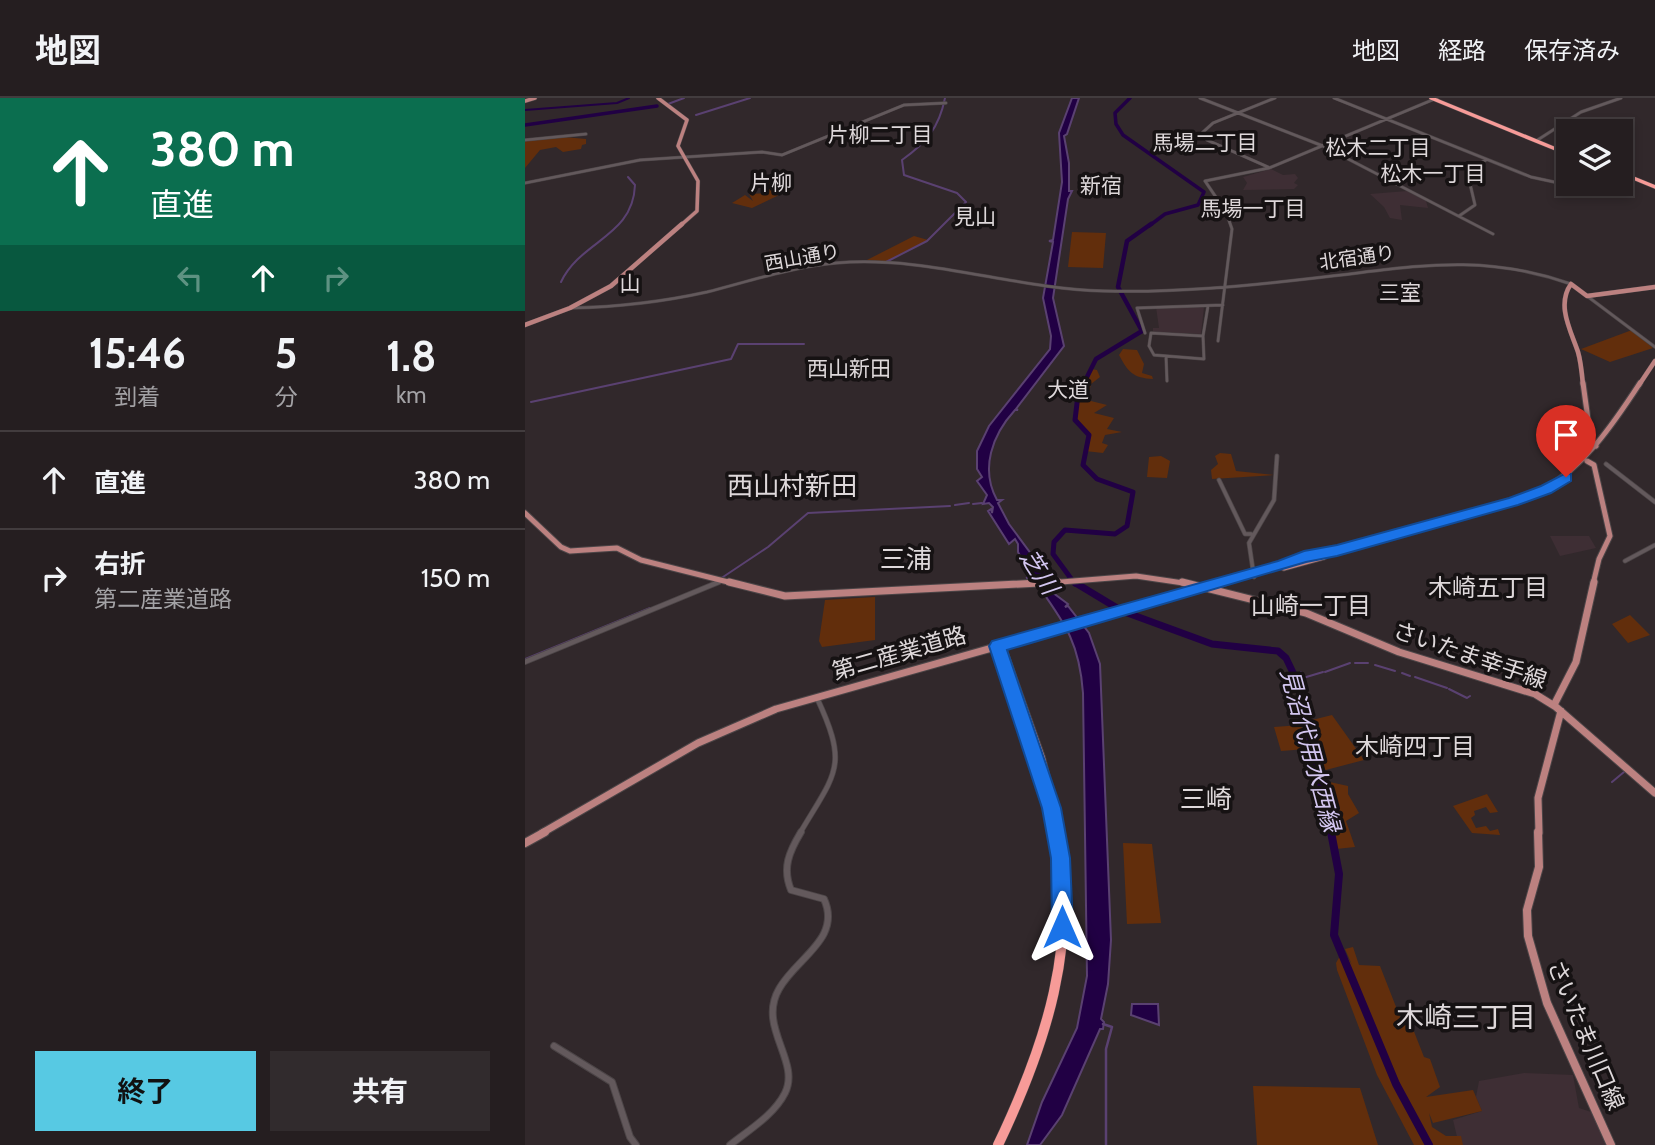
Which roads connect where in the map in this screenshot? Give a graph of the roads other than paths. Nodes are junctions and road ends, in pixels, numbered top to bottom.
1 (535, 98) edge
2 (658, 98) edge
3 (1200, 98) edge
4 (1275, 98) edge
5 (1334, 98) edge
6 (1435, 98) edge
7 (1621, 98) edge
8 (525, 100) edge
9 (946, 103) dead end
10 (1238, 113) junction
11 (1392, 119) junction
12 (586, 134) dead end
13 (525, 140) edge
14 (1537, 140) junction
15 (1323, 146) junction
16 (1556, 148) edge
17 (684, 159) junction
18 (1486, 160) junction
19 (1269, 168) junction
20 (1633, 179) edge
21 (525, 183) edge
22 (1556, 183) edge
23 (1655, 188) edge
24 (1459, 216) junction
25 (1493, 234) dead end
26 (1039, 283) joint
27 (1571, 284) junction
28 (1225, 285) junction
29 (1655, 287) edge
30 (1587, 296) junction
31 (1208, 306) junction
32 (1223, 306) junction
33 (571, 308) junction
34 (525, 324) edge
35 (1145, 333) dead end
36 (1203, 336) junction
37 (1218, 341) dead end
38 (1655, 347) edge
39 (1166, 356) junction
40 (1655, 361) edge
41 (1655, 367) edge
42 (1167, 381) dead end
43 (1596, 446) junction
44 (1277, 456) dead end
45 (1587, 461) junction
46 (1606, 464) dead end
47 (1219, 480) dead end
48 (1655, 502) edge
49 (525, 513) edge
50 (1251, 534) junction
51 (1655, 545) edge
52 (1625, 561) dead end
53 (1254, 575) junction
54 (718, 580) junction
55 (1208, 588) junction
56 (1000, 647) junction
57 (525, 662) edge
58 (817, 698) junction
59 (1558, 708) junction
60 (1655, 793) edge
61 (525, 845) edge
62 (554, 1046) dead end
63 (636, 1145) edge
64 (730, 1145) edge
65 (995, 1145) edge
66 (1611, 1145) edge

1 - 8 main road
2 - 17 main road
3 - 10 street
4 - 10 street
5 - 11 street
6 - 11 street
6 - 14 highway
7 - 14 street
9 - 17 street
10 - 15 street
10 - 19 street
11 - 15 street
11 - 18 street
12 - 13 street
14 - 16 highway
15 - 19 street
15 - 24 street
17 - 21 street
17 - 33 main road
18 - 22 street
18 - 24 street
19 - 28 street
20 - 23 highway
24 - 25 street
26 - 28 street, 北宿通り
26 - 33 street, 西山通り
27 - 28 street, 北宿通り
27 - 30 main road, 北宿通り
27 - 43 main road
28 - 32 street
29 - 30 main road
30 - 38 street, 北宿通り
31 - 32 street
31 - 35 street
31 - 36 street
32 - 37 street
33 - 34 main road
36 - 39 street
36 - 39 street
39 - 42 street
40 - 43 main road, 第二産業道路
41 - 43 main road, 第二産業道路
43 - 45 main road, 第二産業道路
43 - 53 main road, 第二産業道路
44 - 50 street
45 - 53 main road, 第二産業道路
45 - 59 main road, さいたま川口線
46 - 48 street
47 - 50 street
49 - 54 main road, さいたま幸手線
50 - 53 street
51 - 52 street
53 - 55 main road, 第二産業道路
54 - 55 main road, さいたま幸手線
54 - 57 street
55 - 56 main road, 第二産業道路
55 - 59 main road, さいたま幸手線
56 - 58 main road, 第二産業道路
56 - 65 highway
58 - 61 main road, 第二産業道路
58 - 64 street
59 - 60 main road, さいたま幸手線
59 - 66 main road, さいたま川口線
62 - 63 street

